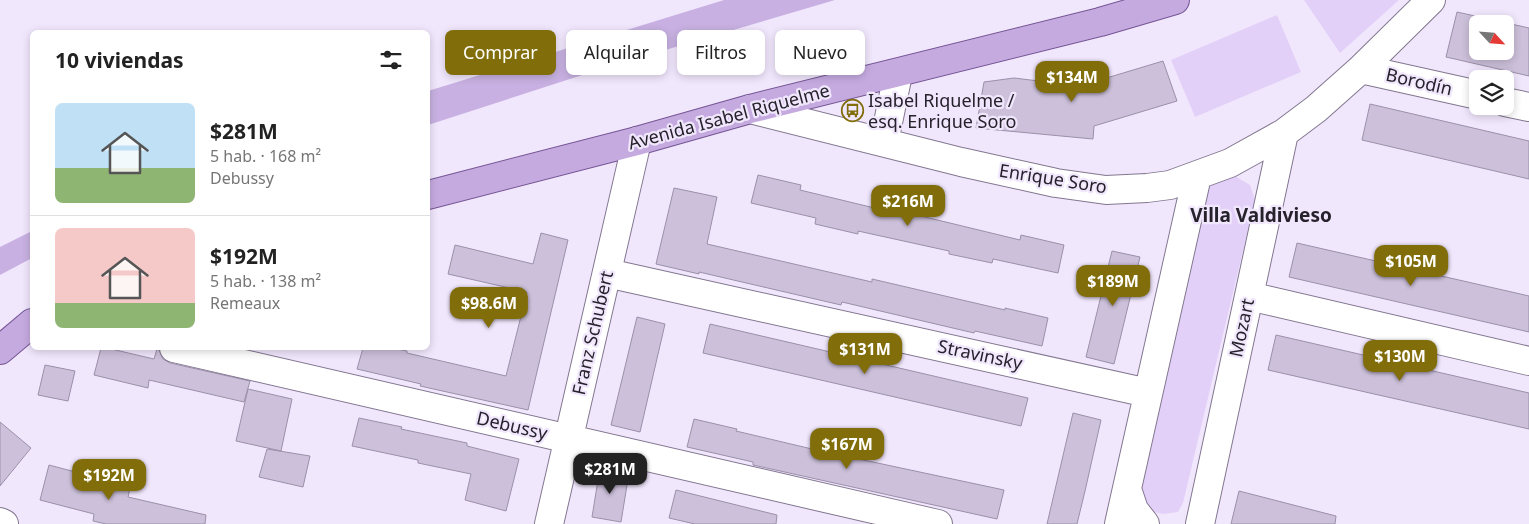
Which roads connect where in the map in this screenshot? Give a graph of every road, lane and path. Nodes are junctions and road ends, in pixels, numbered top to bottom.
1 (1175, 0) edge
2 (1432, 0) edge
3 (1361, 69) junction
4 (898, 74) junction
5 (1469, 93) edge
6 (1514, 104) edge
7 (1529, 107) edge
8 (750, 109) junction
9 (1284, 133) junction
10 (637, 142) junction
11 (884, 142) junction
12 (1197, 176) junction
13 (430, 194) edge
14 (607, 273) junction
15 (1249, 296) junction
16 (30, 325) edge
17 (0, 350) edge
18 (183, 350) edge
19 (1529, 361) edge
20 (1148, 393) junction
21 (569, 440) junction
22 (1127, 489) junction
23 (0, 522) edge
24 (4, 524) edge
25 (549, 524) edge
26 (938, 524) edge
27 (1119, 524) edge
28 (1146, 524) edge
29 (1200, 524) edge

1 - 4 main road, Avenida Isabel Riquelme
2 - 3 street, Enrique Soro
3 - 5 street, Borodín
3 - 9 street, Enrique Soro
4 - 8 main road, Avenida Isabel Riquelme
4 - 11 street
6 - 7 street
8 - 10 main road, Avenida Isabel Riquelme
8 - 11 street, Enrique Soro
9 - 12 street, Enrique Soro
9 - 15 street, Mozart
10 - 13 main road, Avenida Isabel Riquelme
10 - 14 street, Franz Schubert
11 - 12 street, Enrique Soro
12 - 20 street
14 - 20 street, Stravinsky
14 - 21 street, Franz Schubert
15 - 19 street
15 - 29 street, Mozart
16 - 17 main road
18 - 21 street, Debussy
20 - 22 street
21 - 25 street, Franz Schubert
21 - 26 street, Debussy
22 - 27 street
22 - 28 street
23 - 24 street

